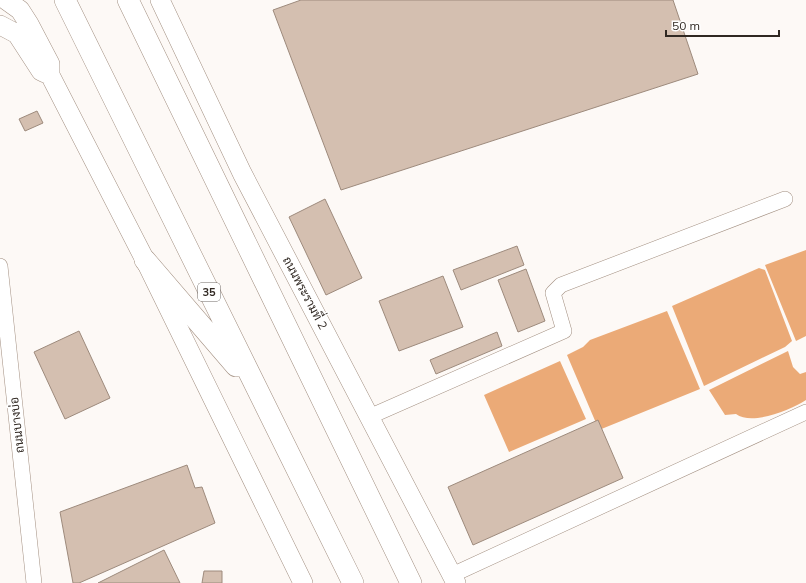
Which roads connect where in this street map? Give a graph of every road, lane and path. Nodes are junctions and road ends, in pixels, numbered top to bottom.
1 (6, 0) edge
2 (65, 0) edge
3 (128, 0) edge
4 (160, 0) edge
5 (0, 20) edge
6 (0, 25) edge
7 (50, 75) junction
8 (786, 199) dead end
9 (145, 260) junction
10 (0, 266) edge
11 (258, 392) junction
12 (806, 412) edge
13 (371, 416) junction
14 (454, 579) edge
15 (34, 583) edge
16 (303, 583) edge
17 (353, 583) edge
18 (411, 583) edge

1 - 5 main road
1 - 7 main road
2 - 11 highway, 35
3 - 18 highway
4 - 13 main road, ถนนพระรามที่ 2
6 - 7 main road
7 - 9 main road
8 - 13 street
9 - 11 highway
9 - 16 main road
10 - 15 street, ถนนบางบ่อ
11 - 17 highway, 35
12 - 14 street
13 - 14 main road, ถนนพระรามที่ 2

